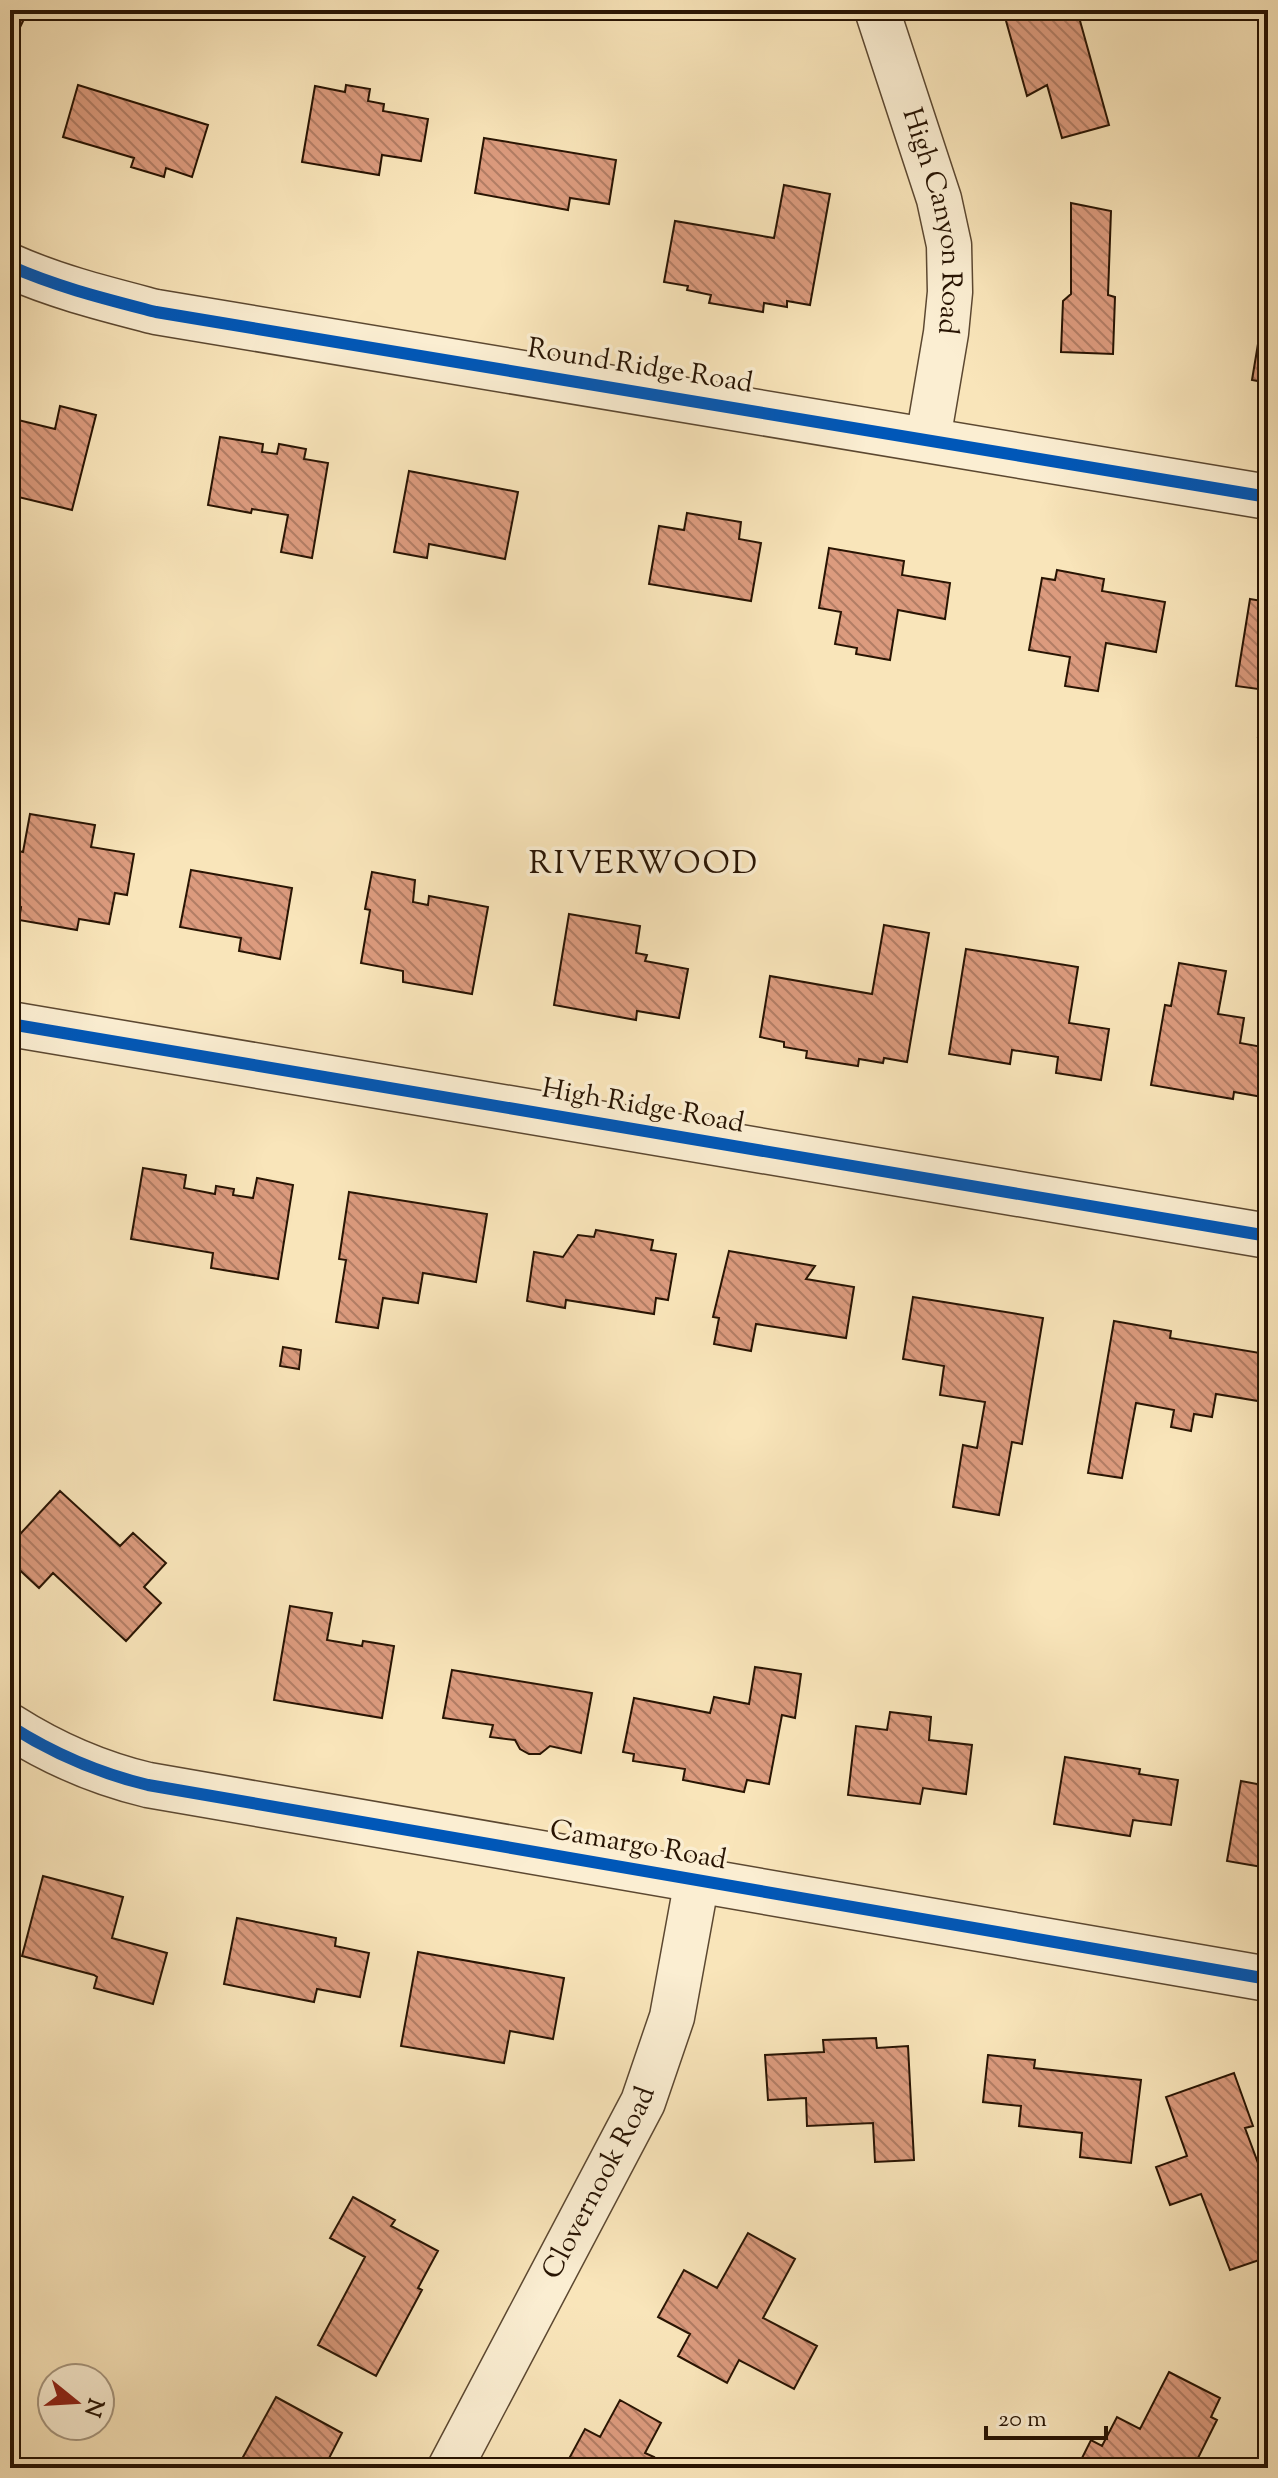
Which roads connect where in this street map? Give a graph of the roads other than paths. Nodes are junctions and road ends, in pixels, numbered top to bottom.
1 (877, 10) edge
2 (10, 266) edge
3 (928, 439) junction
4 (1268, 497) edge
5 (10, 1024) edge
6 (1268, 1236) edge
7 (10, 1726) edge
8 (697, 1880) junction
9 (1268, 1979) edge
10 (450, 2468) edge

1 - 3 street, High Canyon Road
2 - 3 street, Round Ridge Road
3 - 4 street, Round Ridge Road
5 - 6 street, High Ridge Road
7 - 8 street, Camargo Road
8 - 9 street, Camargo Road
8 - 10 street, Clovernook Road

